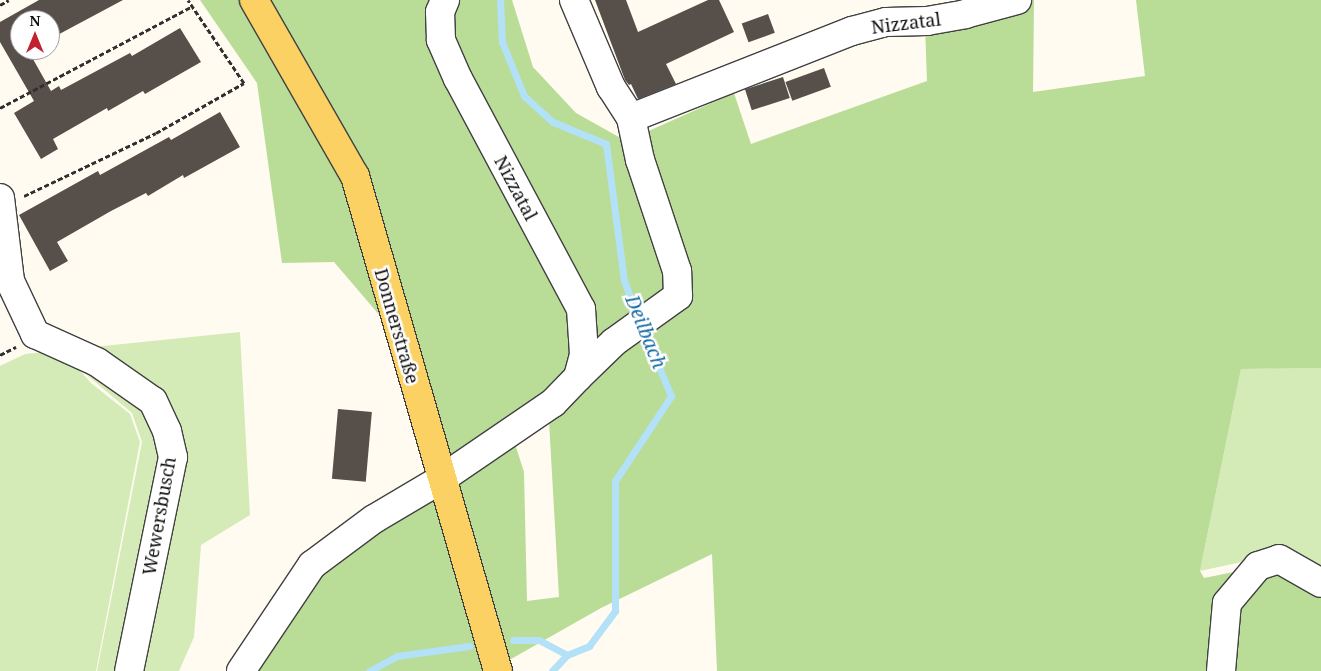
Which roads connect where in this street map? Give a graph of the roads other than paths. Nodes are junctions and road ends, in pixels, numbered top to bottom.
1 (254, 0) edge
2 (445, 0) edge
3 (574, 0) edge
4 (1017, 0) edge
5 (631, 118) junction
6 (1, 204) edge
7 (578, 377) junction
8 (440, 480) junction
9 (1321, 583) edge
10 (129, 671) edge
11 (241, 671) edge
12 (498, 671) edge
13 (1221, 671) edge

1 - 8 main road, Donnerstraße
2 - 7 street, Nizzatal
3 - 5 street
4 - 5 street, Nizzatal
5 - 7 street
6 - 10 street, Wewersbusch
7 - 8 street
8 - 11 street
8 - 12 main road, Donnerstraße
9 - 13 street

